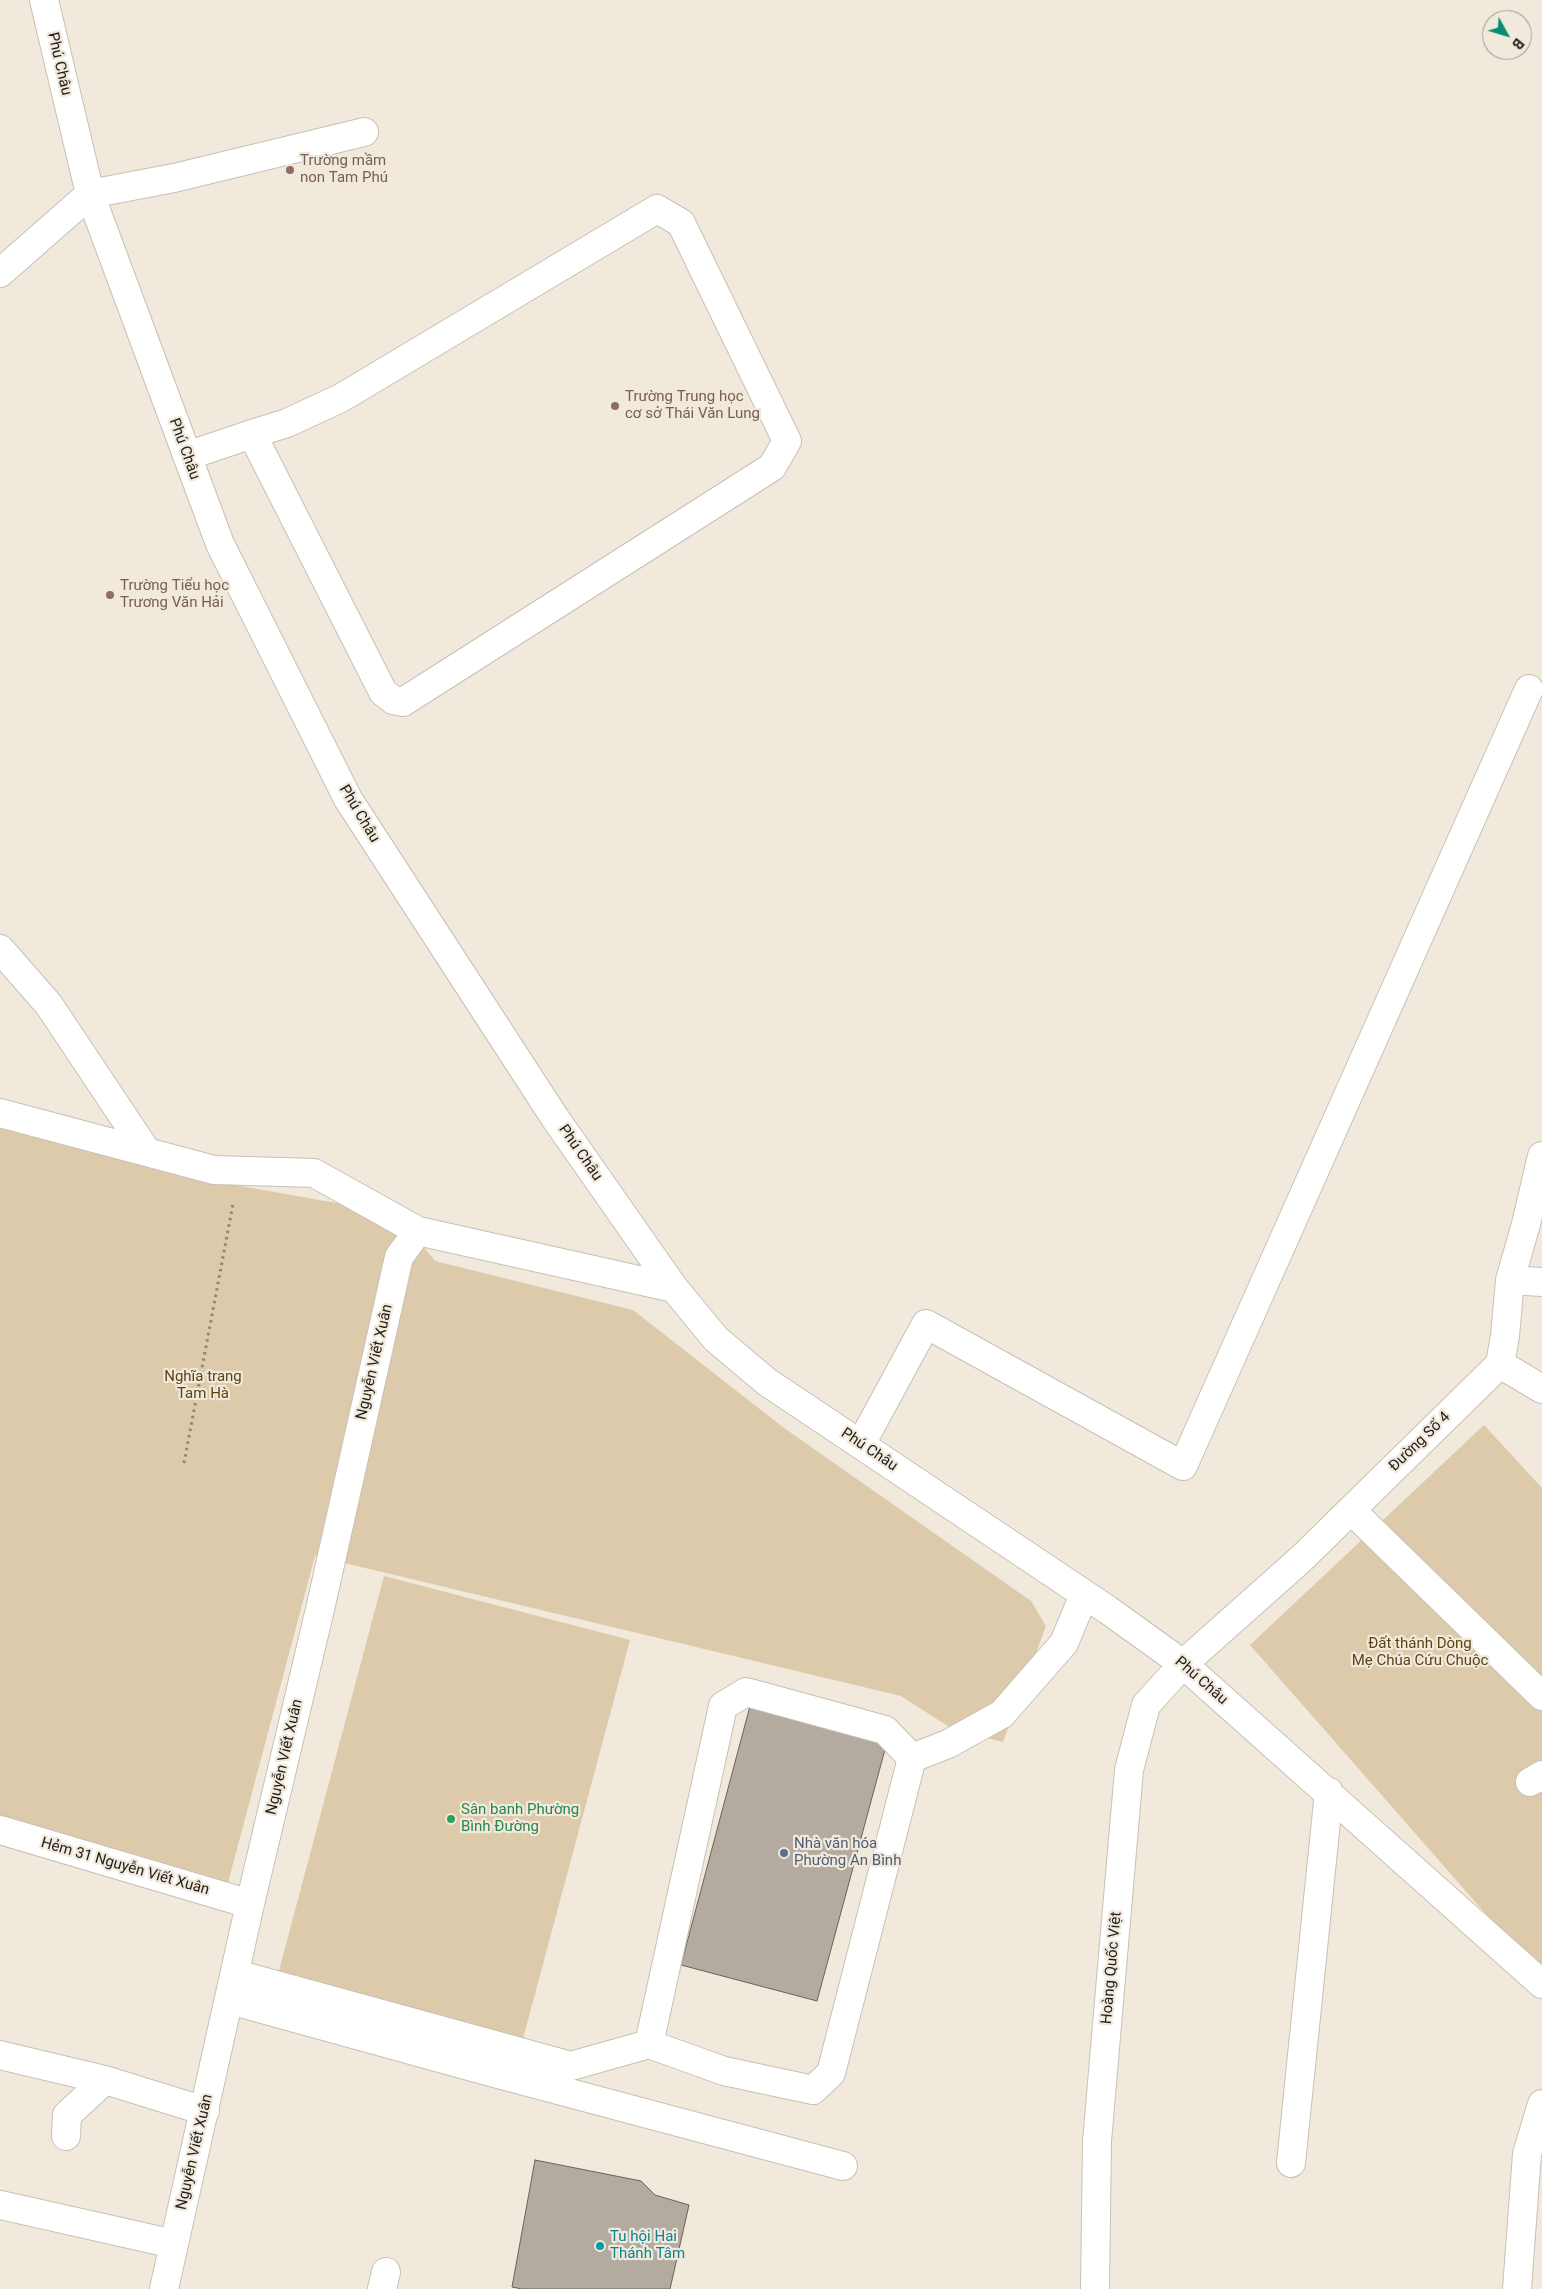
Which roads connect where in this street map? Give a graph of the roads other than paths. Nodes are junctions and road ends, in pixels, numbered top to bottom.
1 (44, 0) edge
2 (364, 132) dead end
3 (90, 194) junction
4 (0, 273) edge
5 (252, 434) junction
6 (187, 456) junction
7 (1529, 689) dead end
8 (0, 949) edge
9 (0, 1114) edge
10 (147, 1152) junction
11 (1542, 1156) edge
12 (418, 1231) junction
13 (1510, 1280) junction
14 (1542, 1282) edge
15 (674, 1288) junction
16 (1500, 1364) junction
17 (1542, 1389) edge
18 (861, 1444) junction
19 (1351, 1510) junction
20 (1084, 1594) junction
21 (1183, 1664) junction
22 (1542, 1696) edge
23 (912, 1758) junction
24 (1329, 1792) junction
25 (0, 1830) edge
26 (250, 1904) junction
27 (1542, 1984) edge
28 (233, 1987) junction
29 (649, 2044) junction
30 (0, 2055) edge
31 (105, 2080) junction
32 (1542, 2104) edge
33 (204, 2111) junction
34 (66, 2136) dead end
35 (1291, 2163) dead end
36 (843, 2166) dead end
37 (0, 2205) edge
38 (174, 2244) junction
39 (164, 2289) edge
40 (1094, 2289) edge
41 (1517, 2289) edge

1 - 3 street, Phú Châu
2 - 3 street
3 - 4 street
3 - 6 street, Phú Châu
5 - 5 street
5 - 6 street
6 - 15 street, Phú Châu
7 - 18 street
8 - 10 street
9 - 10 street
10 - 12 street
11 - 13 street
12 - 15 street
12 - 26 street, Nguyễn Viết Xuân
13 - 14 street
13 - 16 street
15 - 18 street, Phú Châu
16 - 17 street
16 - 19 street, Đường Số 4
18 - 20 street, Phú Châu
19 - 21 street, Đường Số 4
19 - 22 street
20 - 21 street, Phú Châu
20 - 23 street
21 - 24 street, Phú Châu
21 - 40 street, Hoàng Quốc Việt
23 - 29 street
23 - 29 street
24 - 27 street, Phú Châu
24 - 35 street
25 - 26 street, Hẻm 31 Nguyễn Viết Xuân
26 - 28 street, Nguyễn Viết Xuân
28 - 29 street
28 - 33 street, Nguyễn Viết Xuân
28 - 36 street
30 - 31 street
31 - 33 street
31 - 34 street
32 - 41 street
33 - 38 street, Nguyễn Viết Xuân
37 - 38 street
38 - 39 street, Nguyễn Viết Xuân

